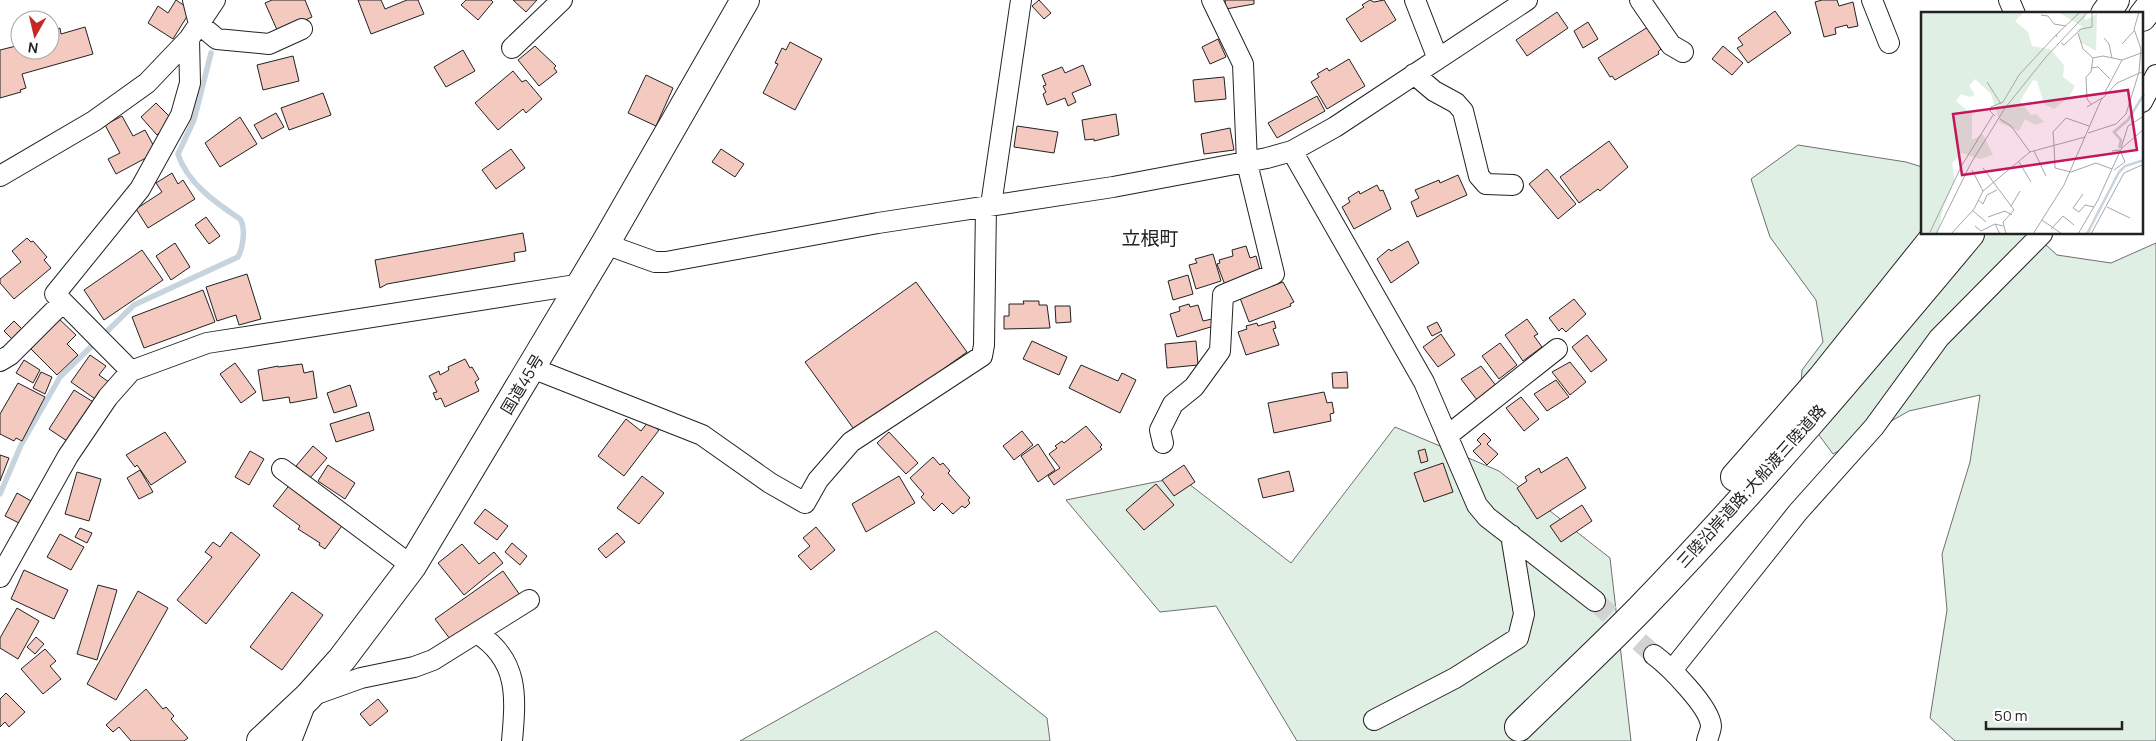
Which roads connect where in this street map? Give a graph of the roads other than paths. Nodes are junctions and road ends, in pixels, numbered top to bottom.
1 (193, 0) edge
2 (215, 0) edge
3 (562, 0) edge
4 (746, 0) edge
5 (1021, 0) edge
6 (1212, 0) edge
7 (1415, 0) edge
8 (1527, 0) edge
9 (1640, 0) edge
10 (1872, 0) edge
11 (2009, 0) edge
12 (2115, 0) edge
13 (2155, 0) edge
14 (2014, 12) edge
15 (2106, 12) edge
16 (2144, 14) edge
17 (302, 29) dead end
18 (194, 32) junction
19 (1889, 43) dead end
20 (512, 48) dead end
21 (1683, 52) dead end
22 (1438, 59) junction
23 (1414, 74) junction
24 (2156, 75) edge
25 (2144, 98) edge
26 (1292, 151) junction
27 (1247, 163) junction
28 (0, 176) edge
29 (1513, 185) dead end
30 (988, 205) junction
31 (1936, 235) edge
32 (1969, 235) edge
33 (2041, 235) edge
34 (605, 244) junction
35 (582, 284) junction
36 (62, 303) junction
37 (1557, 349) dead end
38 (0, 361) edge
39 (532, 368) junction
40 (131, 371) junction
41 (1447, 436) junction
42 (1163, 443) dead end
43 (282, 469) dead end
44 (1511, 535) junction
45 (3, 564) edge
46 (412, 566) junction
47 (529, 600) dead end
48 (1595, 601) tunnel mouth
49 (485, 638) junction
50 (1654, 654) tunnel mouth
51 (1672, 669) junction
52 (308, 697) junction
53 (1374, 720) dead end
54 (1512, 734) edge
55 (261, 741) edge
56 (291, 741) edge
57 (512, 741) edge
58 (1707, 741) edge

1 - 18 street
2 - 18 street
3 - 20 street
4 - 34 highway, 国道45号
5 - 30 street
6 - 27 street
7 - 22 street
8 - 22 street
9 - 21 street
10 - 19 street
11 - 14 street
12 - 15 highway
13 - 16 highway
17 - 18 street
18 - 28 street
18 - 36 street
22 - 23 street
23 - 26 street
23 - 29 street
24 - 25 street
26 - 27 street
26 - 41 street
27 - 30 street
27 - 42 street
30 - 34 street
30 - 39 street
31 - 54 highway, 三陸沿岸道路;大船渡三陸道路
32 - 54 highway, 三陸沿岸道路;大船渡三陸道路
33 - 51 street
34 - 35 highway, 国道45号
35 - 39 highway, 国道45号
35 - 40 street
36 - 38 street
36 - 40 street
37 - 41 street
39 - 46 highway, 国道45号
40 - 45 street
41 - 44 street
43 - 46 street
44 - 48 street
44 - 53 street
46 - 52 highway, 国道45号
47 - 49 street
49 - 52 street
49 - 57 street
50 - 51 street
51 - 58 street
52 - 55 highway, 国道45号
52 - 56 street

